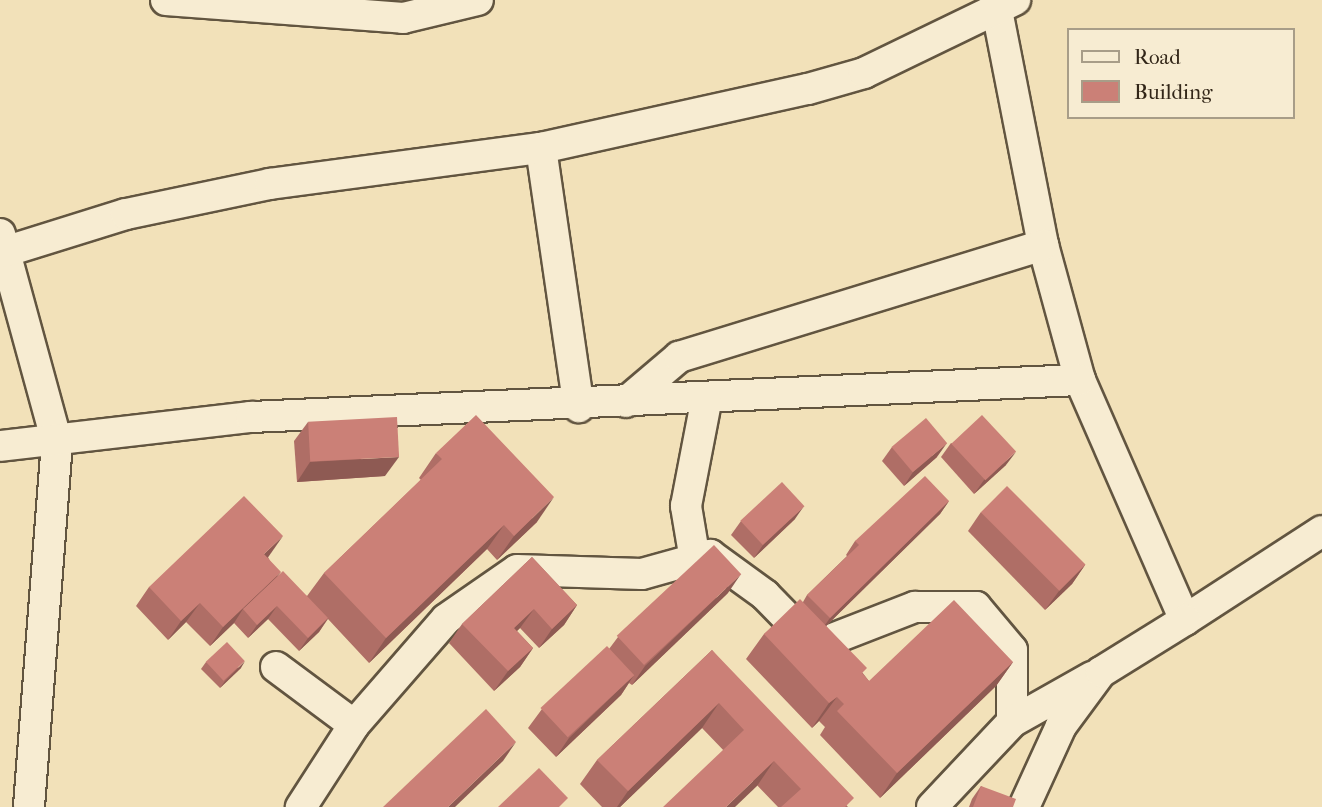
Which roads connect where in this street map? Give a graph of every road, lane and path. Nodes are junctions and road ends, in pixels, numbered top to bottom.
1 (166, 0) edge
2 (478, 0) edge
3 (1002, 1) edge
4 (541, 148) junction
5 (2, 243) edge
6 (1043, 245) junction
7 (1080, 380) junction
8 (626, 402) junction
9 (706, 402) junction
10 (579, 407) junction
11 (57, 442) junction
12 (0, 446) edge
13 (1322, 531) edge
14 (695, 560) junction
15 (1185, 620) junction
16 (276, 667) dead end
17 (1101, 672) junction
18 (1012, 722) junction
19 (354, 724) junction
20 (315, 799) edge
21 (29, 807) edge
22 (932, 807) edge
23 (1024, 807) edge

1 - 2 street
3 - 4 street
3 - 6 street
4 - 5 street
4 - 10 street
5 - 11 street
6 - 7 street
6 - 8 street
7 - 9 street
7 - 15 street
8 - 9 street
8 - 10 street
9 - 14 street
10 - 11 street
11 - 12 street
11 - 21 street
13 - 15 street
14 - 18 street
14 - 19 street
15 - 17 street
16 - 19 street
17 - 18 street
17 - 23 street
18 - 22 street
19 - 20 street

